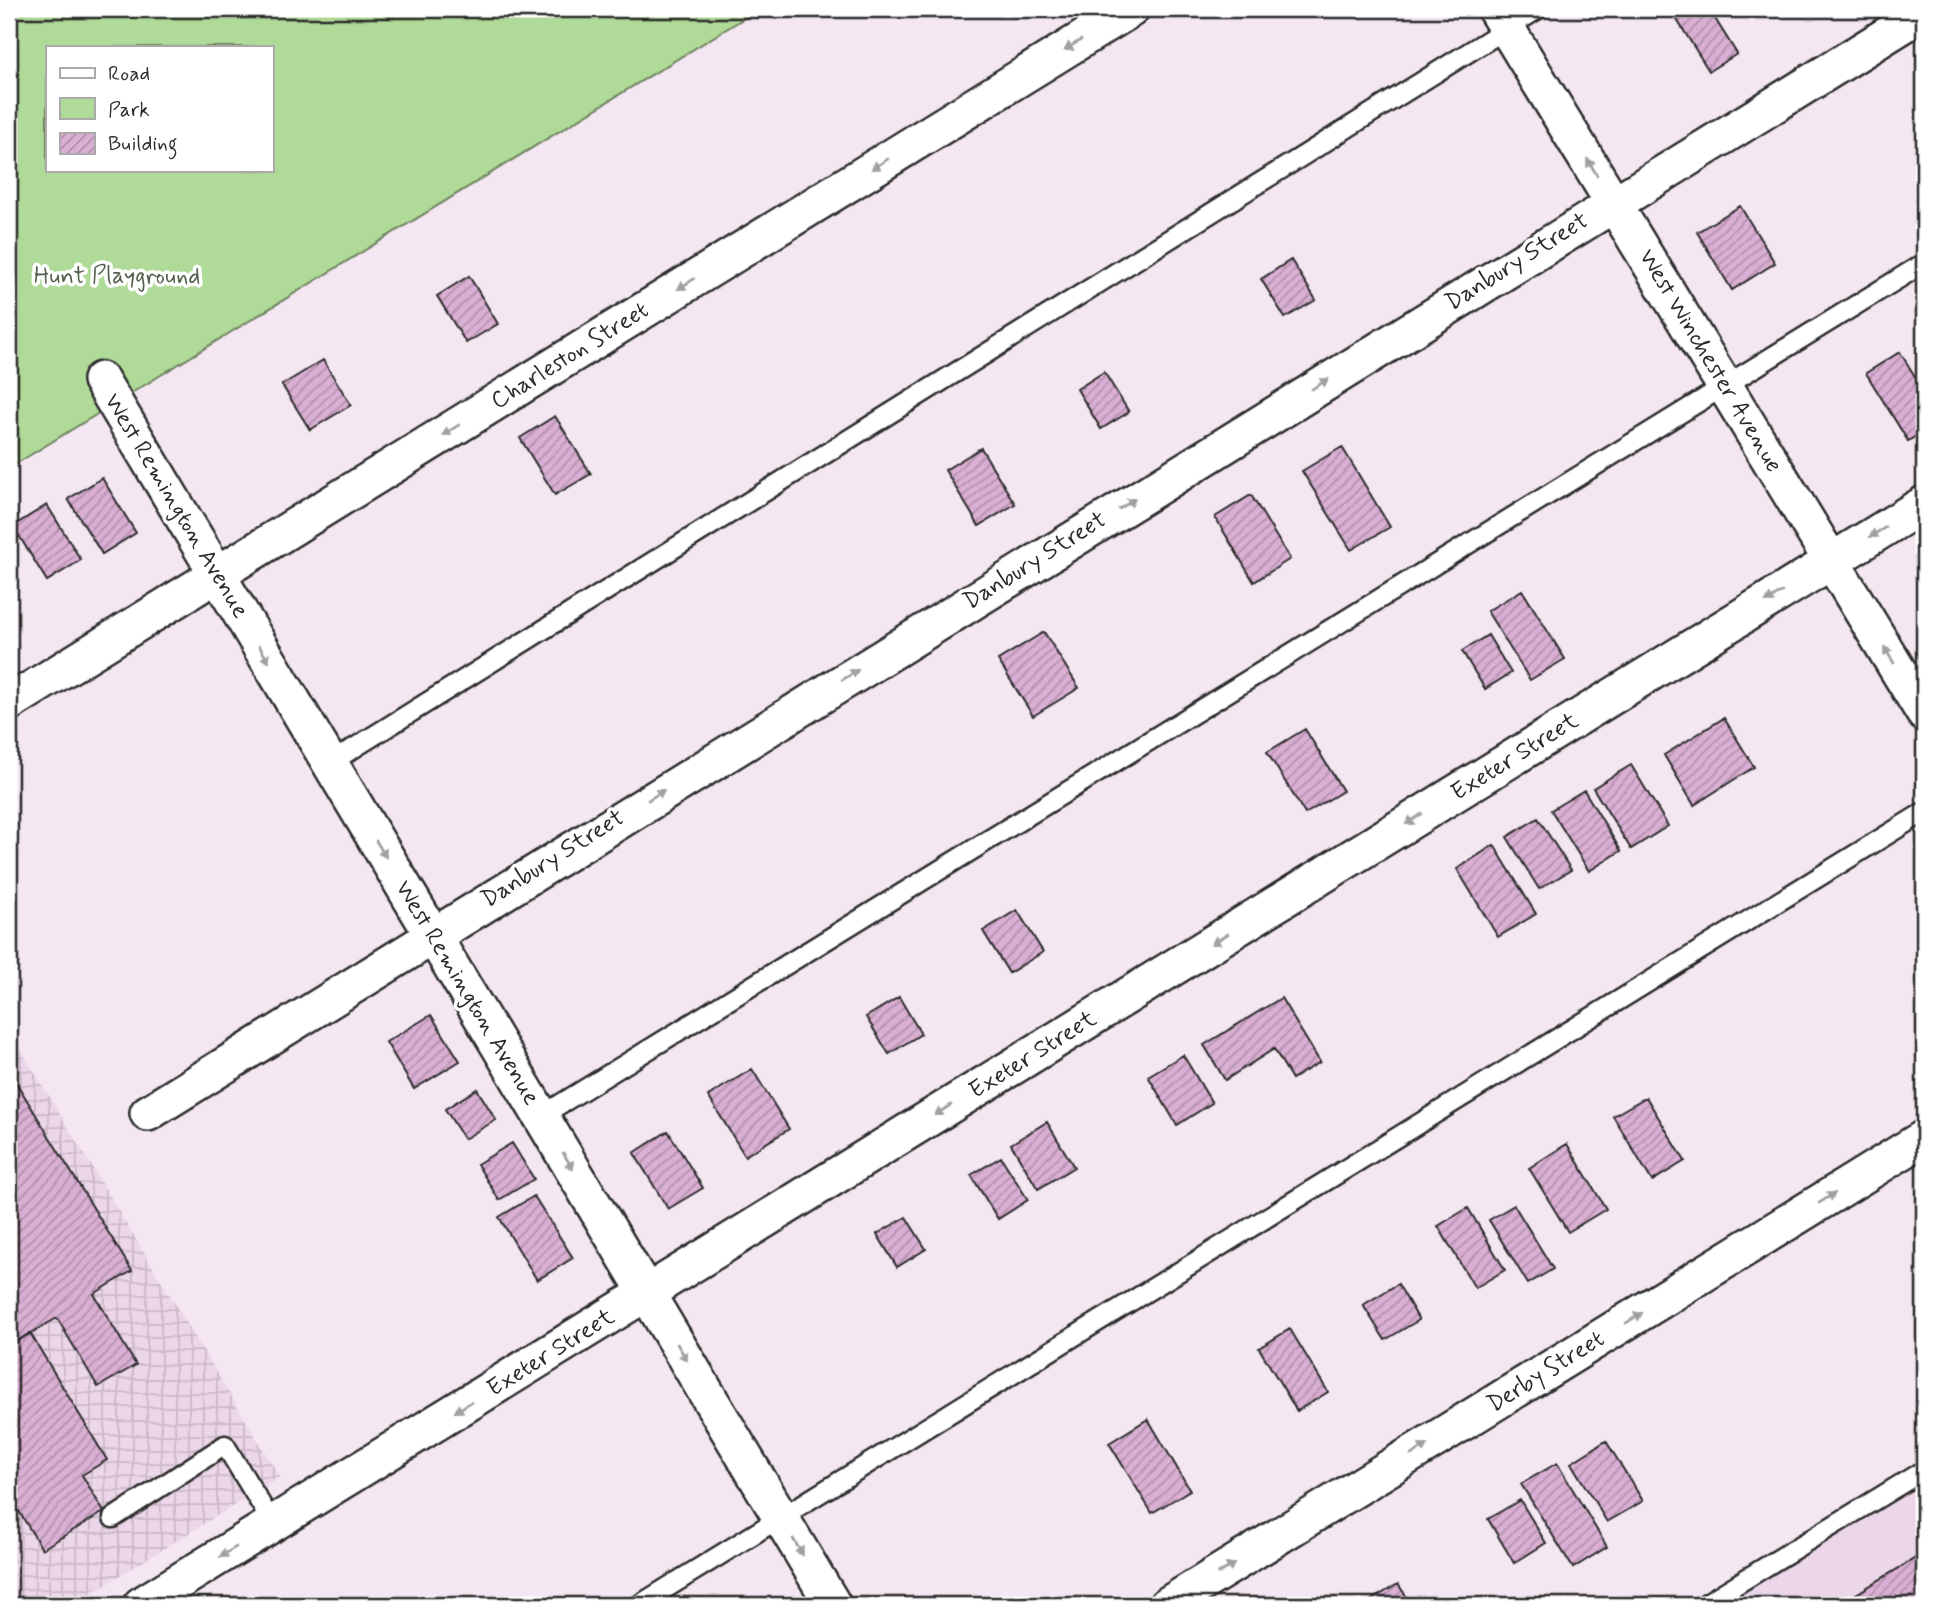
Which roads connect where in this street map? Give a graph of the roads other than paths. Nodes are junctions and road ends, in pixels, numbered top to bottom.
1 (1131, 9) edge
2 (1538, 9) edge
3 (1924, 12) edge
4 (1501, 18) edge
5 (1613, 203) junction
6 (1924, 263) edge
7 (101, 380) dead end
8 (1725, 386) junction
9 (1924, 504) edge
10 (1832, 561) junction
11 (217, 575) junction
12 (9, 703) edge
13 (1924, 713) edge
14 (330, 763) junction
15 (1924, 812) edge
16 (432, 934) junction
17 (148, 1112) dead end
18 (541, 1116) junction
19 (1924, 1138) edge
20 (647, 1294) junction
21 (1924, 1470) edge
22 (780, 1517) junction
23 (113, 1518) dead end
24 (273, 1524) junction
25 (141, 1605) edge
26 (639, 1605) edge
27 (833, 1605) edge
28 (1167, 1605) edge
29 (1703, 1605) edge

1 -> 11 street, Charleston Street
2 - 4 lane
3 - 5 street, Danbury Street
5 -> 4 street, West Winchester Avenue
4 - 14 lane
5 - 8 street, West Winchester Avenue
16 -> 5 street, Danbury Street
6 - 8 lane
7 - 11 street, West Remington Avenue
8 - 10 street, West Winchester Avenue
8 - 18 lane
9 -> 10 street, Exeter Street
13 -> 10 street, West Winchester Avenue
10 -> 20 street, Exeter Street
11 - 12 street, Charleston Street
11 -> 14 street, West Remington Avenue
14 -> 16 street, West Remington Avenue
15 - 22 lane
16 - 17 street, Danbury Street
16 - 18 street, West Remington Avenue
18 -> 20 street, West Remington Avenue
28 -> 19 street, Derby Street
20 -> 22 street, West Remington Avenue
20 -> 24 street, Exeter Street
21 - 29 lane
22 - 26 lane
22 -> 27 street, West Remington Avenue
23 - 24 lane
24 -> 25 street, Exeter Street

